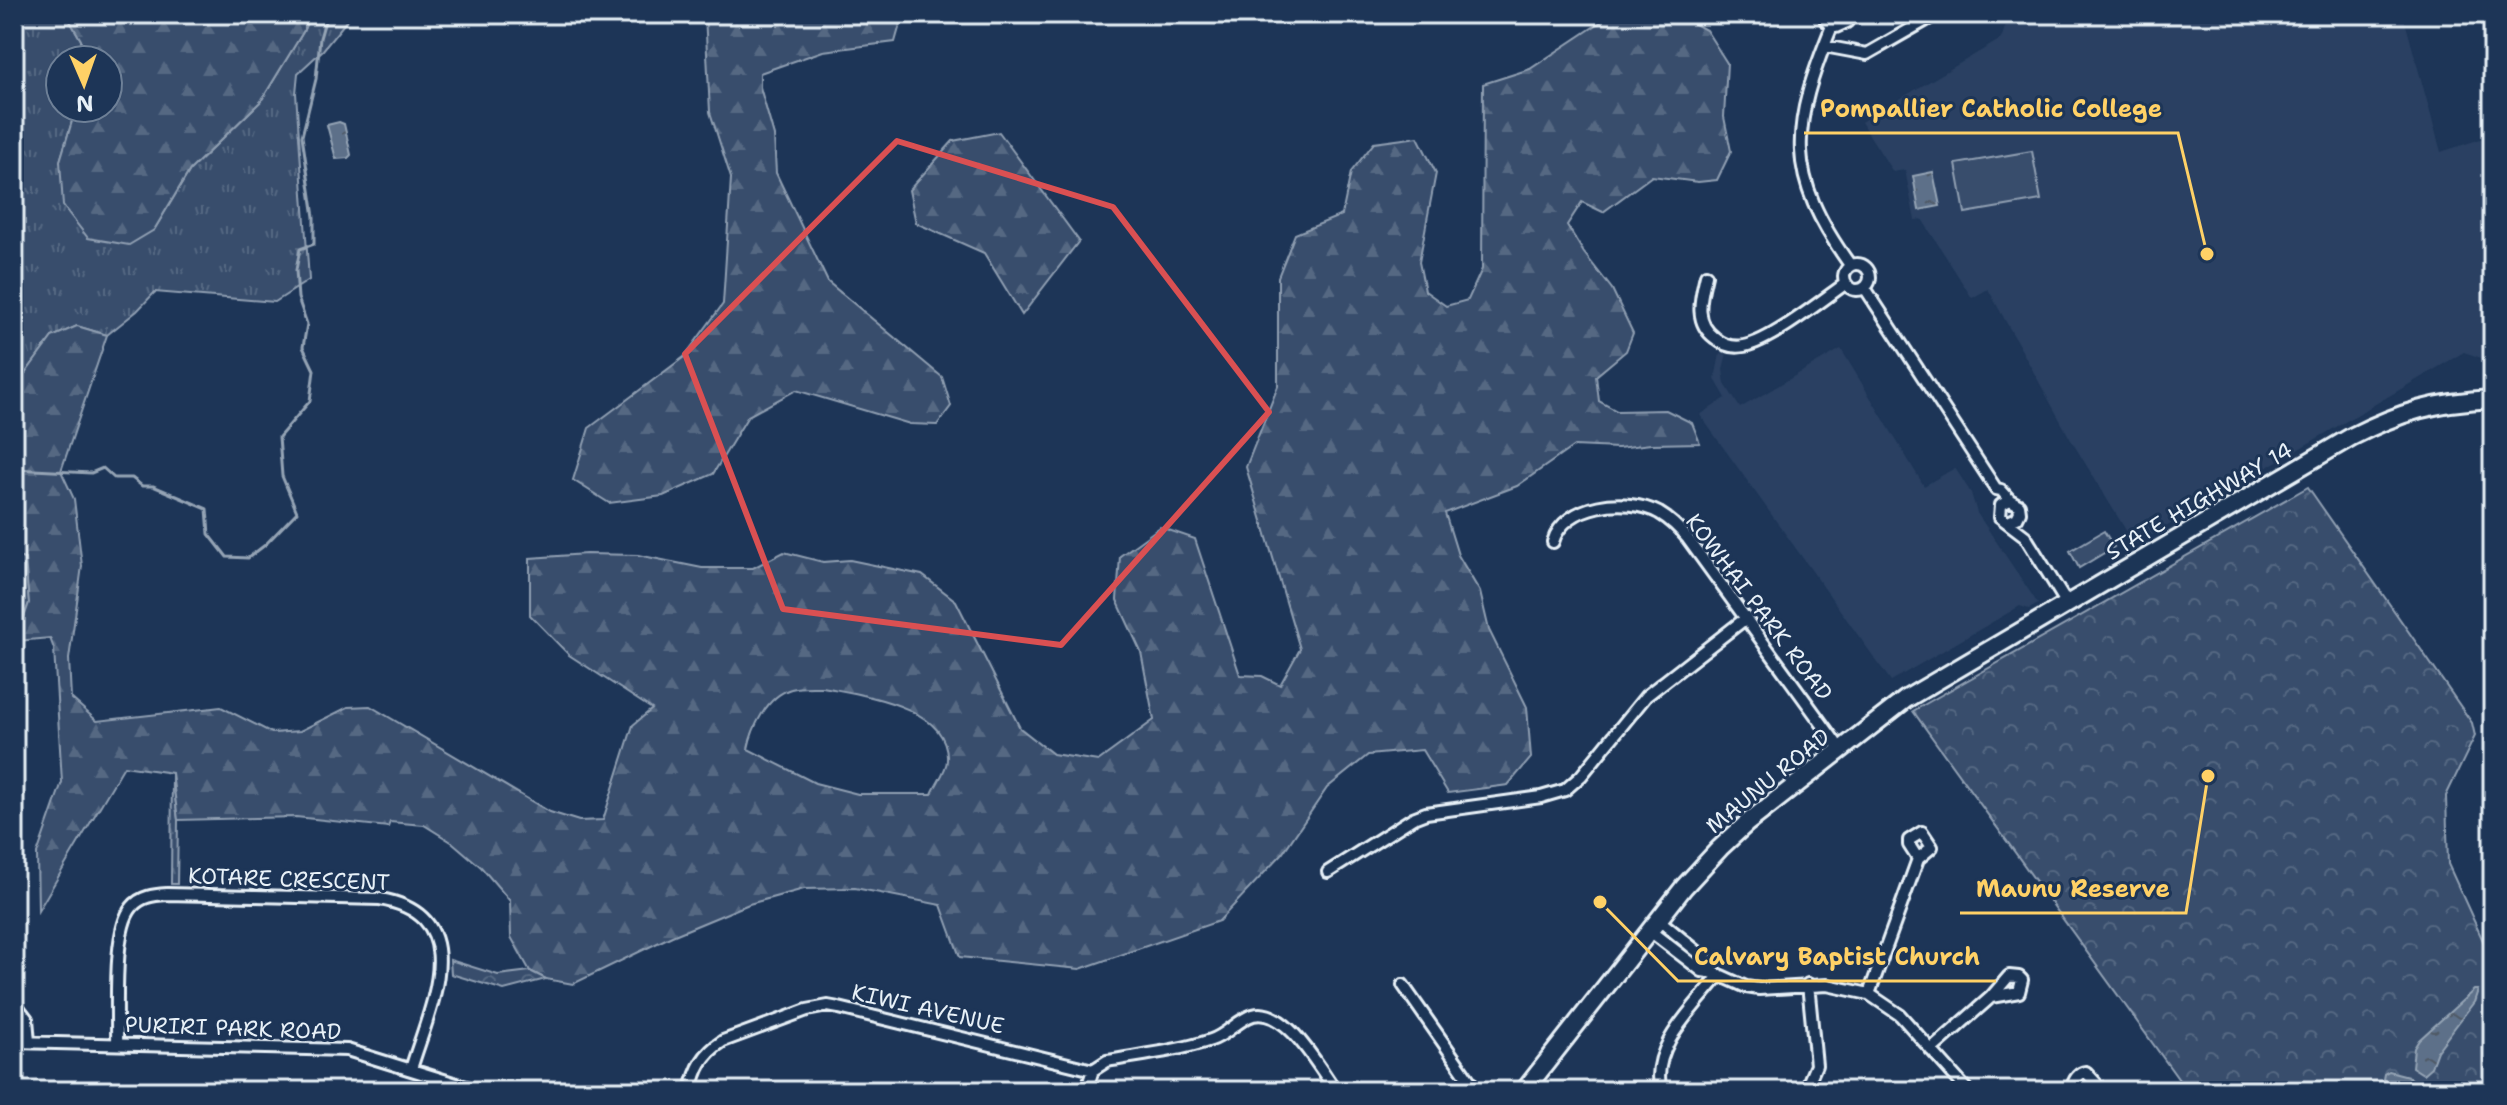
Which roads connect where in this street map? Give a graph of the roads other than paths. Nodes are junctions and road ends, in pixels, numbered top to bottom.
1 (1824, 14) edge
2 (1850, 14) edge
3 (1932, 14) edge
4 (1832, 26) junction
5 (1824, 46) junction
6 (1850, 265) junction
7 (1706, 275) dead end
8 (1845, 284) junction
9 (1865, 288) junction
10 (2493, 399) edge
11 (1996, 489) junction
12 (2010, 500) junction
13 (1999, 507) junction
14 (2019, 515) junction
15 (2008, 522) junction
16 (2025, 536) junction
17 (1553, 542) dead end
18 (2067, 604) junction
19 (1746, 618) junction
20 (1941, 677) joint
21 (1841, 750) junction
22 (1918, 859) dead end
23 (1328, 872) dead end
24 (1655, 925) junction
25 (1717, 974) junction
26 (1808, 984) junction
27 (1403, 985) dead end
28 (1869, 994) junction
29 (1991, 997) dead end
30 (14, 1002) edge
31 (14, 1042) edge
32 (29, 1042) junction
33 (117, 1044) junction
34 (1931, 1050) junction
35 (411, 1069) junction
36 (1093, 1070) junction
37 (1810, 1079) dead end
38 (479, 1091) edge
39 (691, 1091) edge
40 (1086, 1091) edge
41 (1336, 1091) edge
42 (1477, 1091) edge
43 (1524, 1091) edge
44 (1661, 1091) edge
45 (1968, 1091) edge
46 (2071, 1091) edge
47 (2093, 1091) edge

1 - 4 street
2 - 4 street
3 - 5 street
4 - 5 street
5 - 6 street
6 - 8 street
6 - 9 street
7 - 8 street
8 - 9 street
9 - 11 street
10 - 18 main road, STATE HIGHWAY 14
11 - 12 street
11 - 13 street
12 - 13 street
12 - 14 street
13 - 15 street
14 - 15 street
14 - 16 street
15 - 16 street
16 - 18 street
17 - 19 street, KOWHAI PARK ROAD
18 - 20 main road, STATE HIGHWAY 14
19 - 21 street, KOWHAI PARK ROAD
19 - 23 street
20 - 21 main road, MAUNU ROAD
21 - 24 main road, MAUNU ROAD
22 - 28 street
24 - 25 street
24 - 43 main road, MAUNU ROAD
25 - 26 street
25 - 44 street
26 - 28 street
26 - 37 street
27 - 42 street
28 - 34 street
29 - 34 street
30 - 32 street
31 - 32 street, PURIRI PARK ROAD
32 - 33 street, PURIRI PARK ROAD
33 - 35 street, PURIRI PARK ROAD
33 - 35 street, KOTARE CRESCENT
34 - 45 street
35 - 38 street, PURIRI PARK ROAD
36 - 39 street, KIWI AVENUE
36 - 40 street
36 - 41 street
46 - 47 street

